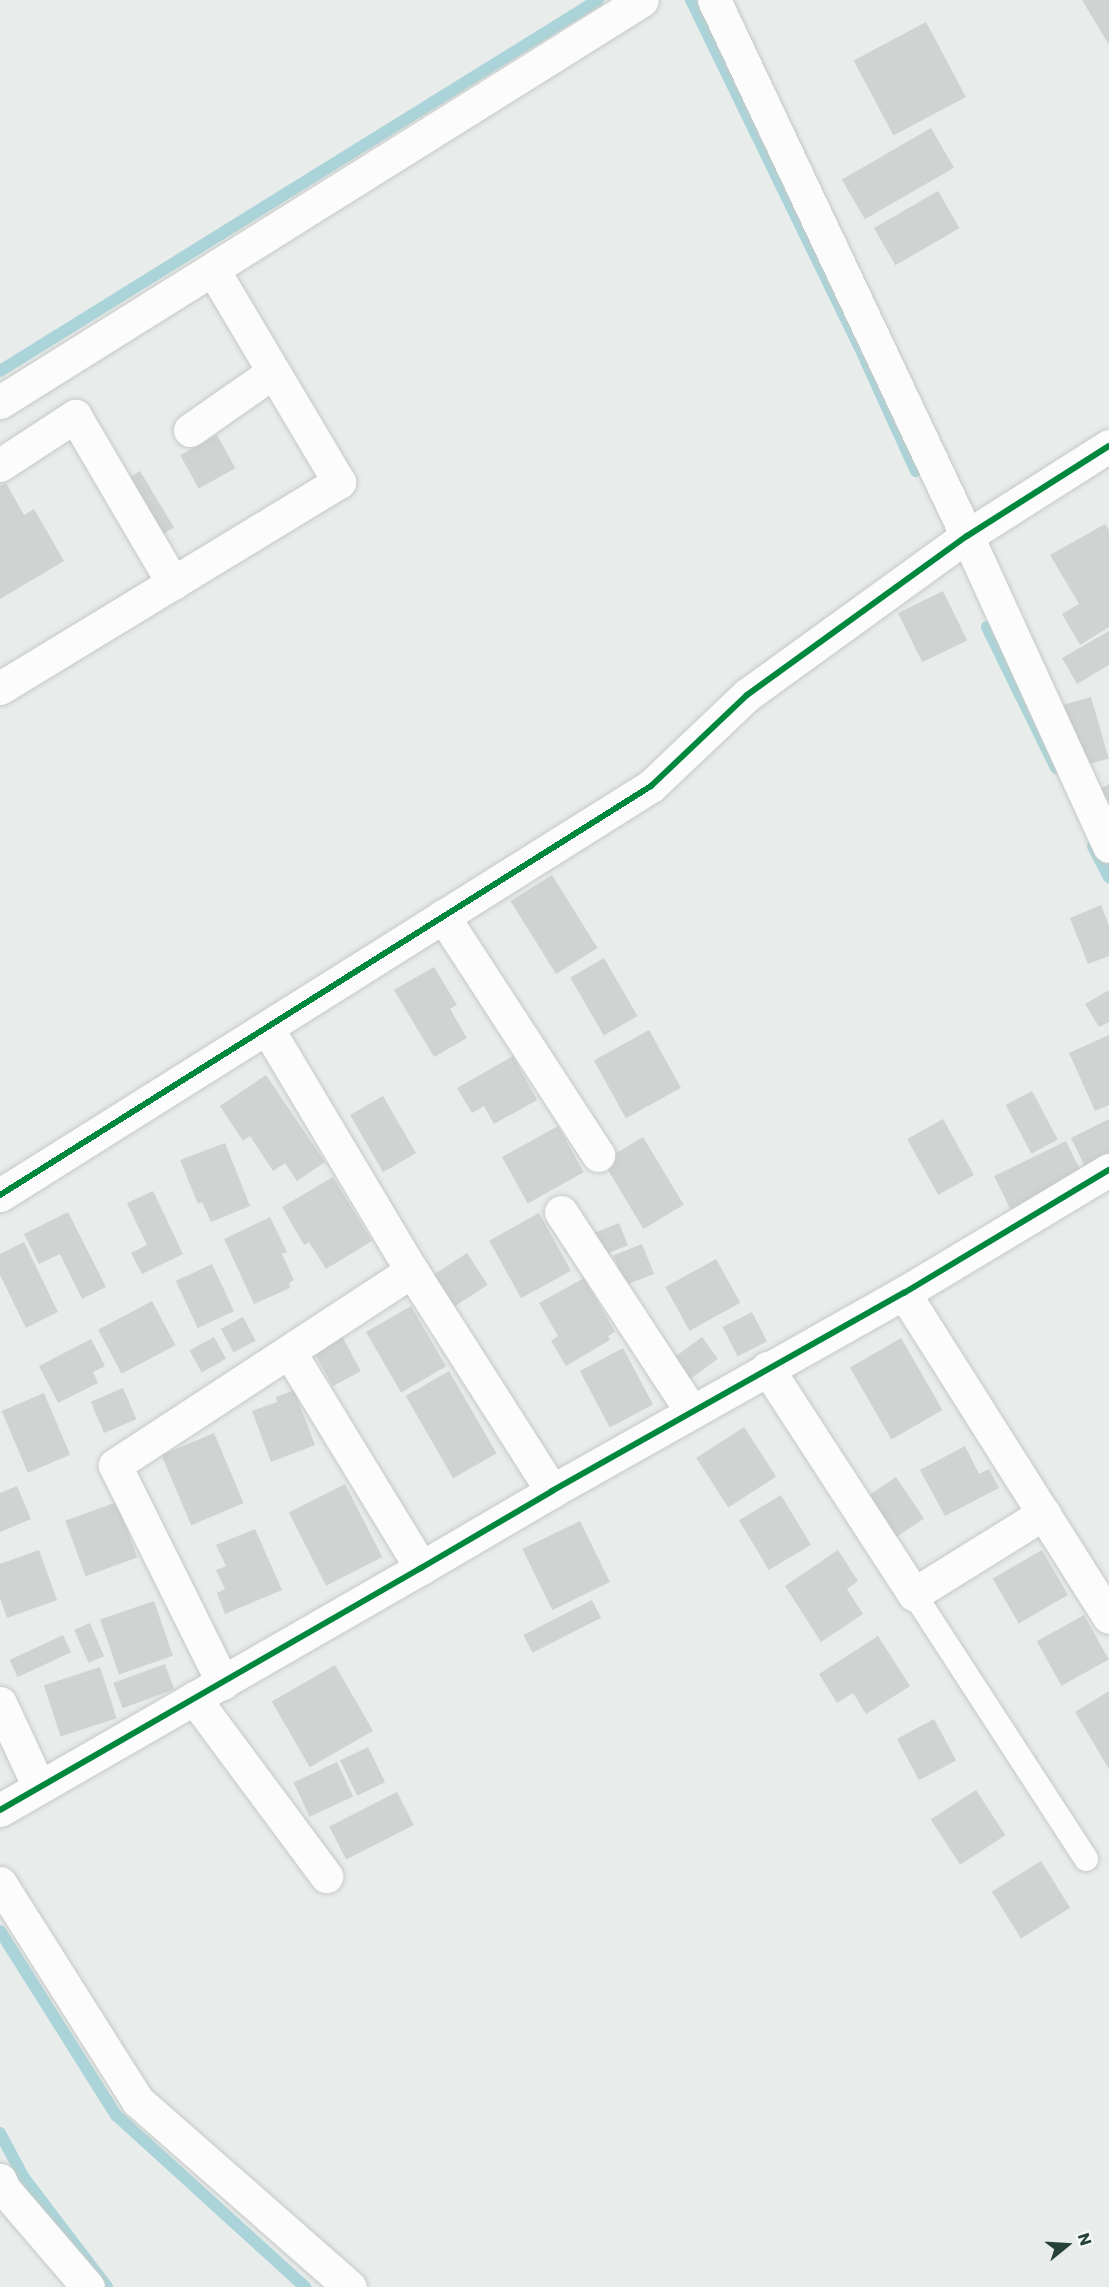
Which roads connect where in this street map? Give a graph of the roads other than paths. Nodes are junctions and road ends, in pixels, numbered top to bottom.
1 (642, 0) edge
2 (714, 0) edge
3 (213, 270) junction
4 (273, 372) junction
5 (0, 402) edge
6 (190, 430) dead end
7 (1109, 446) edge
8 (0, 465) edge
9 (967, 536) junction
10 (173, 583) junction
11 (0, 688) edge
12 (1109, 846) edge
13 (443, 916) junction
14 (267, 1028) junction
15 (598, 1155) dead end
16 (1109, 1170) edge
17 (0, 1195) edge
18 (561, 1212) dead end
19 (412, 1271) junction
20 (904, 1293) junction
21 (290, 1353) junction
22 (766, 1368) junction
23 (692, 1412) junction
24 (552, 1491) junction
25 (1044, 1513) junction
26 (421, 1569) junction
27 (914, 1594) junction
28 (1109, 1617) edge
29 (223, 1683) junction
30 (194, 1698) junction
31 (0, 1703) edge
32 (39, 1787) junction
33 (0, 1809) edge
34 (1086, 1859) dead end
35 (326, 1876) dead end
36 (0, 1883) edge
37 (0, 2180) edge
38 (88, 2287) edge
39 (350, 2287) edge

1 - 3 street
2 - 9 street
3 - 4 street
3 - 5 street
4 - 6 street
4 - 10 street
7 - 9 street
8 - 10 street
9 - 12 street
9 - 13 street
10 - 11 street
13 - 14 street
13 - 15 street
14 - 17 street
14 - 19 street
16 - 20 street
18 - 23 street
19 - 21 street
19 - 24 street
20 - 22 street
20 - 25 street
21 - 26 street
21 - 29 street
22 - 23 street
22 - 27 street
23 - 24 street
24 - 26 street
25 - 27 street
25 - 28 street
26 - 29 street
27 - 34 lane
29 - 30 street
30 - 32 street
30 - 35 street
31 - 32 street
32 - 33 street
36 - 39 street
37 - 38 street

